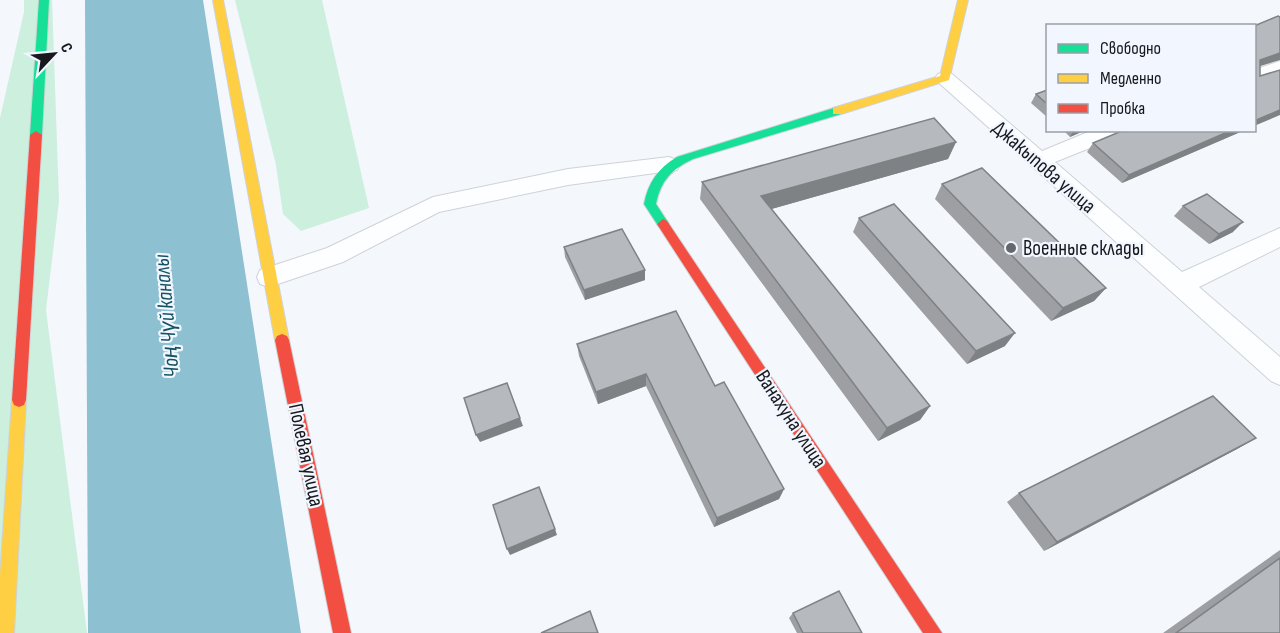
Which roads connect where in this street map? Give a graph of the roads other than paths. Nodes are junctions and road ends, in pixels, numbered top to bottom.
1 (44, 0) edge
2 (218, 0) edge
3 (963, 0) edge
4 (1280, 67) edge
5 (1256, 76) edge
6 (945, 78) junction
7 (1110, 132) edge
8 (1037, 160) junction
9 (669, 165) junction
10 (1280, 237) edge
11 (269, 277) junction
12 (1179, 285) junction
13 (1280, 373) edge
14 (4, 633) edge
15 (342, 633) edge
16 (933, 633) edge

1 - 14 street
2 - 11 street, Полевая улица
3 - 6 street
4 - 5 street
6 - 8 street, Джакыпова улица
6 - 9 street
7 - 8 street
8 - 12 street, Джакыпова улица
9 - 11 street
9 - 16 street, Ванахуна улица
10 - 12 street
11 - 15 street, Полевая улица
12 - 13 street, Джакыпова улица

